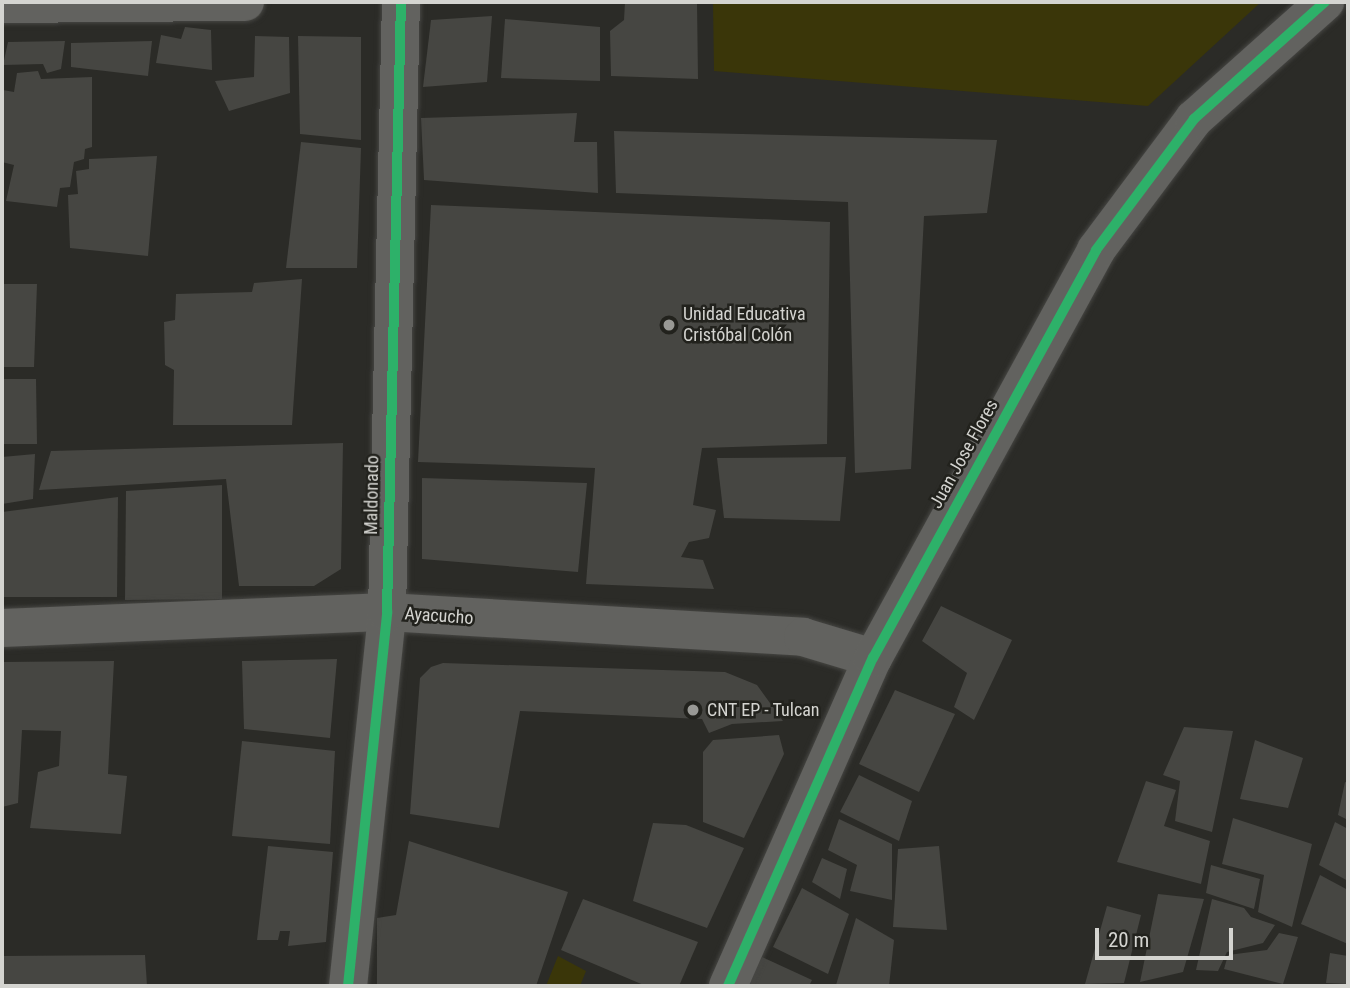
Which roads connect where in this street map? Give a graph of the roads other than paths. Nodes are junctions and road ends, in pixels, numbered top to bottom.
1 (245, 2) edge
2 (401, 2) edge
3 (1325, 2) edge
4 (2, 4) edge
5 (387, 612) junction
6 (2, 628) edge
7 (873, 658) junction
8 (348, 986) edge
9 (729, 986) edge

1 - 4 street
2 - 5 street, Maldonado
3 - 7 street, Juan Jose Flores
5 - 6 street, Ayacucho
5 - 7 street, Ayacucho
5 - 8 street, Maldonado
7 - 9 street, Juan Jose Flores

